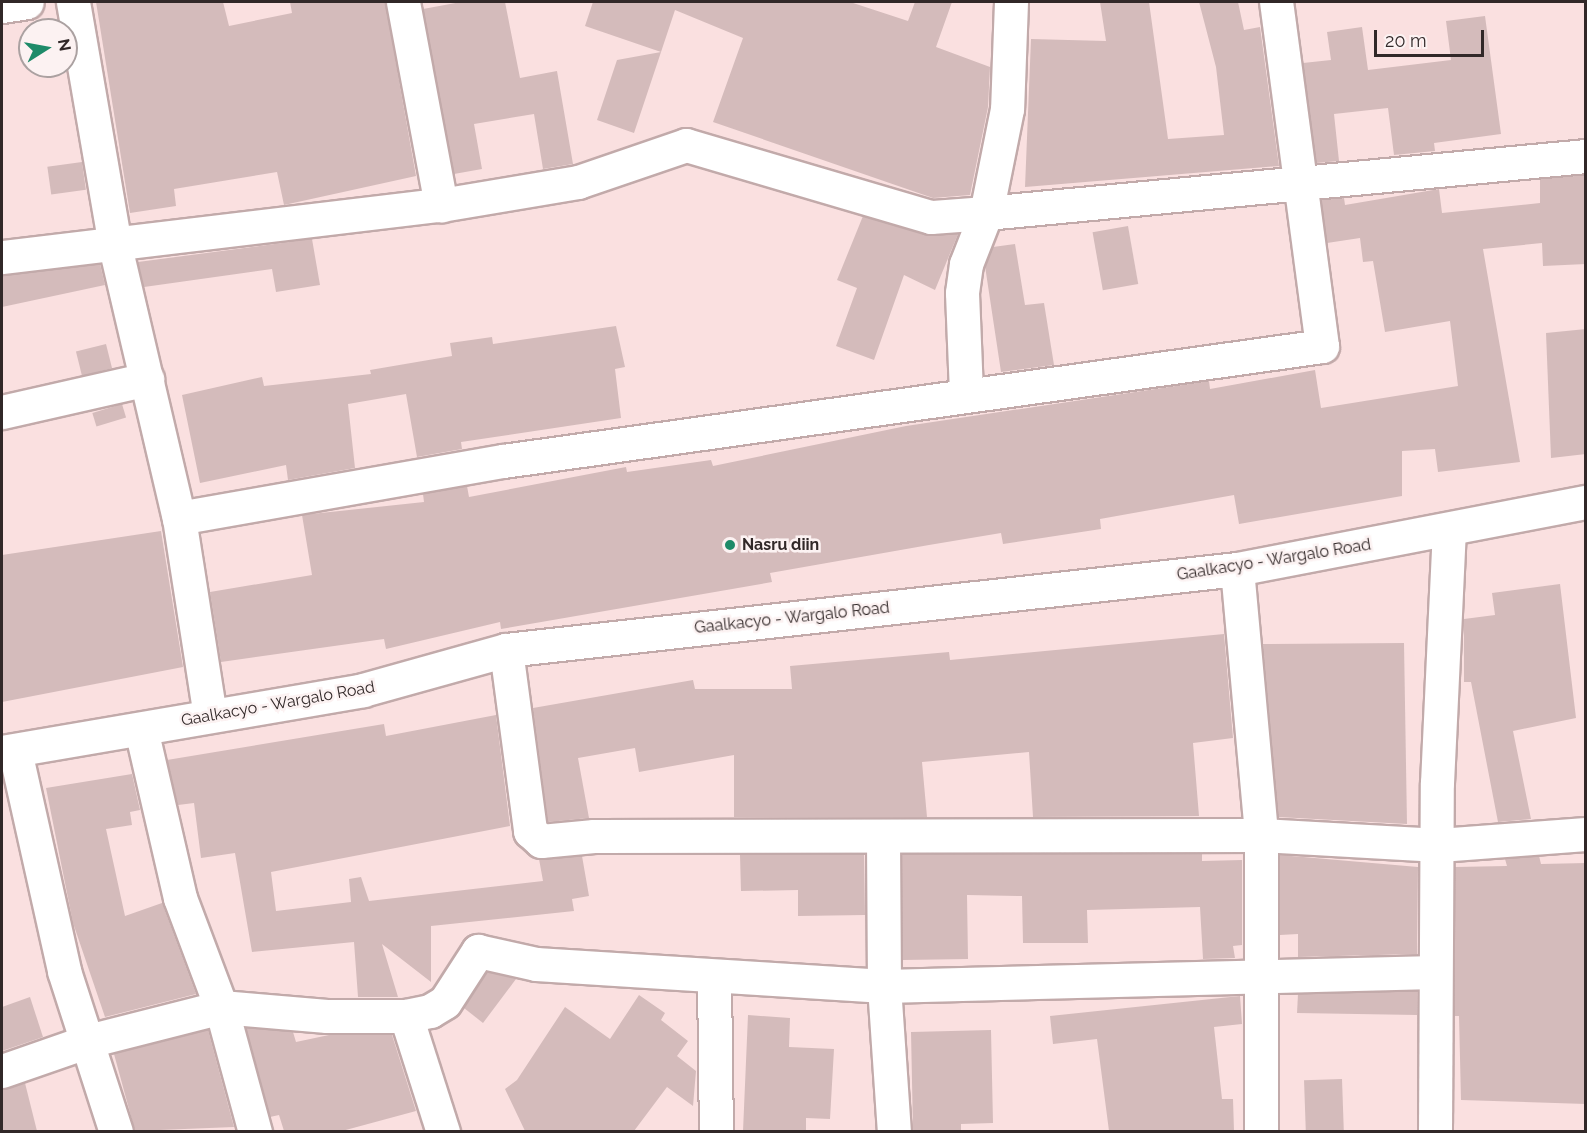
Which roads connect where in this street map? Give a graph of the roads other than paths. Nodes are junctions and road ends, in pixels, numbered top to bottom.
1 (27, 2) edge
2 (73, 2) edge
3 (403, 2) edge
4 (1011, 2) edge
5 (1276, 2) edge
6 (2, 6) edge
7 (1586, 156) edge
8 (1302, 186) junction
9 (441, 205) junction
10 (986, 213) junction
11 (115, 246) junction
12 (2, 257) edge
13 (147, 379) junction
14 (966, 394) junction
15 (2, 412) edge
16 (1586, 502) edge
17 (179, 518) junction
18 (1449, 532) junction
19 (1237, 569) junction
20 (506, 650) junction
21 (210, 715) junction
22 (141, 729) junction
23 (8, 751) edge
24 (1586, 834) edge
25 (1261, 835) junction
26 (884, 840) junction
27 (1439, 845) junction
28 (1435, 972) junction
29 (1264, 973) junction
30 (714, 976) junction
31 (884, 986) junction
32 (221, 1007) junction
33 (406, 1016) junction
34 (88, 1041) junction
35 (2, 1071) edge
36 (116, 1131) edge
37 (255, 1131) edge
38 (443, 1131) edge
39 (716, 1131) edge
40 (894, 1131) edge
41 (1262, 1131) edge
42 (1435, 1131) edge

1 - 6 street
2 - 11 street
3 - 9 street
4 - 10 street
5 - 8 street
7 - 8 street
8 - 10 street
8 - 14 street
9 - 10 street
9 - 11 street
10 - 14 street
11 - 12 street
11 - 13 street
13 - 15 street
13 - 17 street
14 - 17 street
16 - 18 street, Gaalkacyo - Wargalo Road
17 - 21 street
18 - 19 street, Gaalkacyo - Wargalo Road
18 - 27 street
19 - 20 street, Gaalkacyo - Wargalo Road
19 - 25 street
20 - 21 street, Gaalkacyo - Wargalo Road
20 - 26 street
21 - 22 street, Gaalkacyo - Wargalo Road
22 - 23 street, Gaalkacyo - Wargalo Road
22 - 32 street
23 - 34 street
24 - 27 street
25 - 26 street
25 - 27 street
25 - 29 street
26 - 31 street
27 - 28 street
28 - 29 street
28 - 42 street
29 - 31 street
29 - 41 street
30 - 31 street
30 - 33 street
30 - 39 street
31 - 40 street
32 - 33 street
32 - 34 street
32 - 37 street
33 - 38 street
34 - 35 street
34 - 36 street

